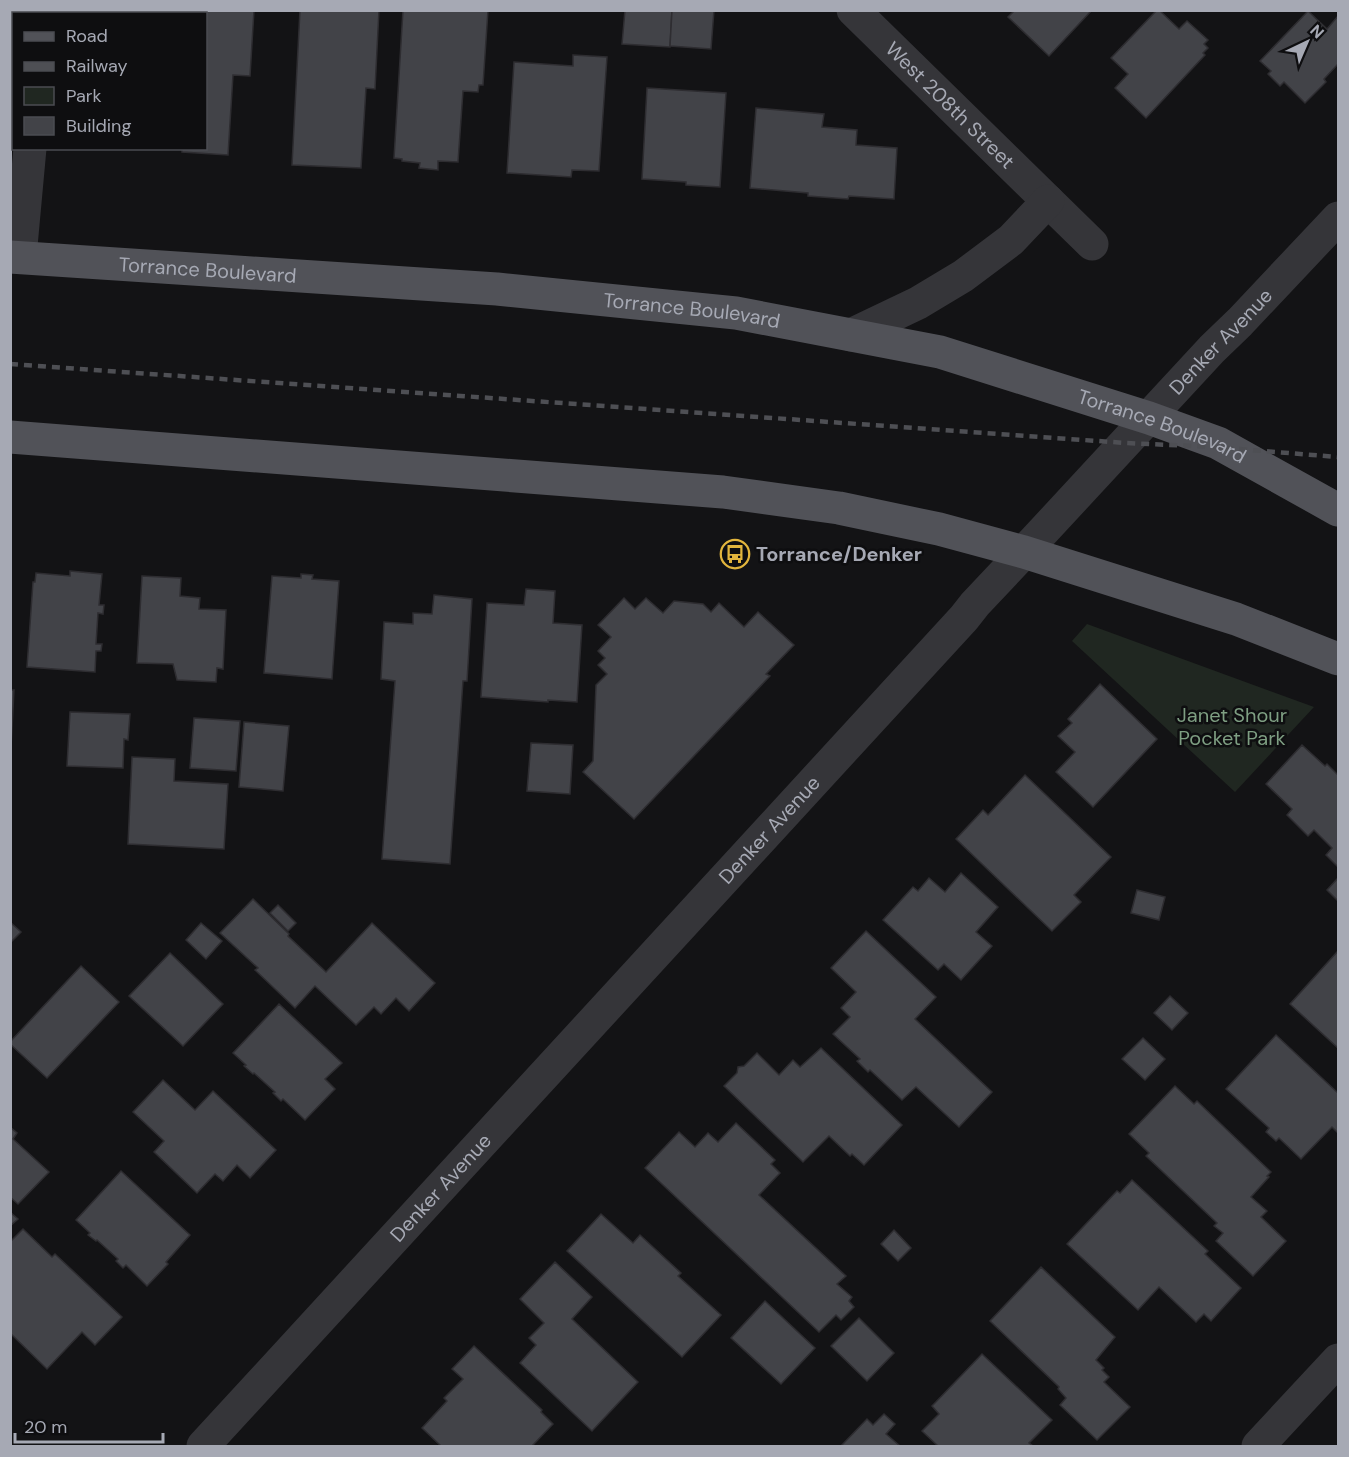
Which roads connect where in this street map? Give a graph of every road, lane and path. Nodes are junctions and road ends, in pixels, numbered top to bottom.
1 (853, 10) edge
2 (30, 150) edge
3 (1048, 201) junction
4 (1338, 218) edge
5 (1092, 244) dead end
6 (15, 257) edge
7 (851, 335) junction
8 (1149, 418) junction
9 (10, 437) edge
10 (1338, 510) edge
11 (1024, 552) junction
12 (1338, 659) edge
13 (1338, 1360) edge
14 (204, 1446) edge
15 (1258, 1446) edge

1 - 3 street, West 208th Street
2 - 6 street
3 - 5 street, West 208th Street
3 - 7 street
4 - 8 street, Denker Avenue
6 - 7 main road, Torrance Boulevard
7 - 8 main road, Torrance Boulevard
8 - 10 main road, Torrance Boulevard
8 - 11 street, Denker Avenue
9 - 11 main road
11 - 12 main road
11 - 14 street, Denker Avenue
13 - 15 street

